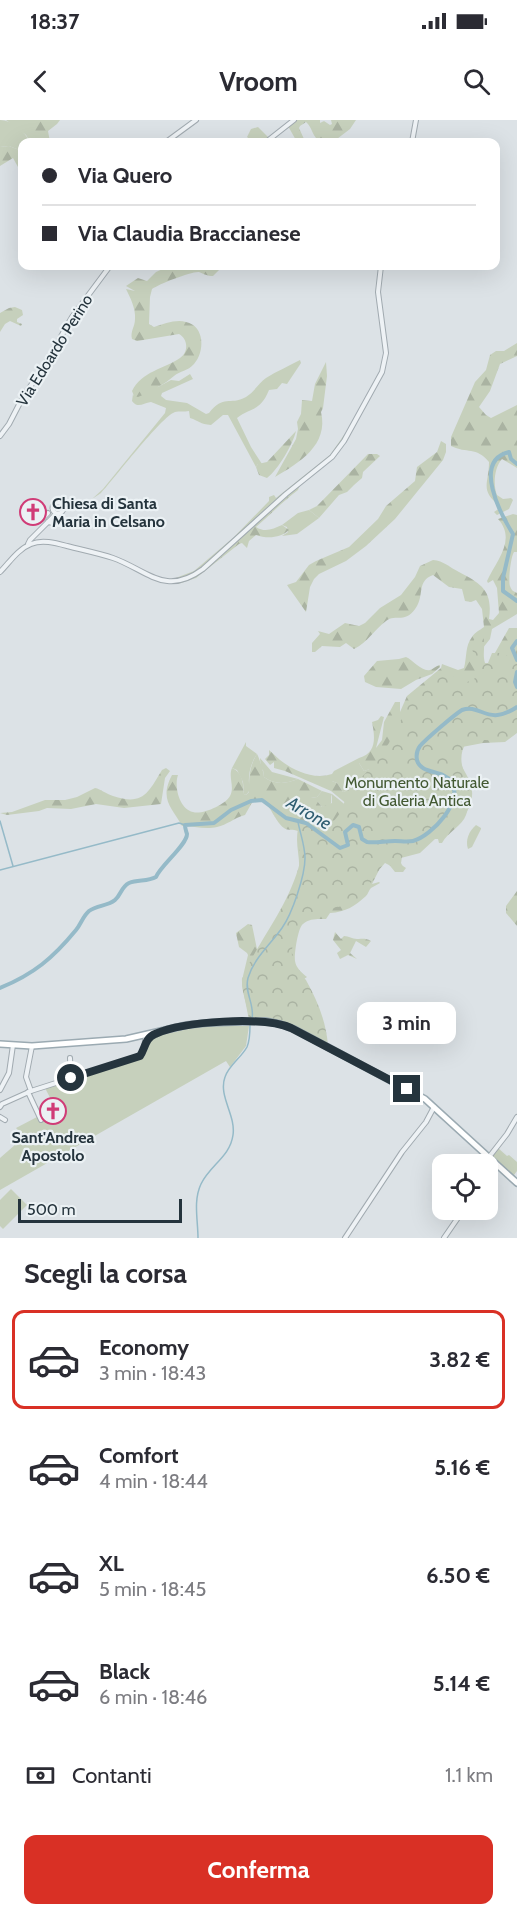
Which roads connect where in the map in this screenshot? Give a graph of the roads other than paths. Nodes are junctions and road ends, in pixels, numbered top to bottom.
1 (196, 120) edge
2 (294, 120) edge
3 (416, 120) edge
4 (171, 138) edge
5 (271, 138) edge
6 (413, 138) edge
7 (107, 270) edge
8 (381, 270) edge
9 (0, 436) edge
10 (49, 511) junction
11 (57, 514) junction
12 (38, 517) dead end
13 (27, 545) junction
14 (0, 572) edge
15 (153, 1034) junction
16 (146, 1036) junction
17 (139, 1038) junction
18 (0, 1044) edge
19 (14, 1045) junction
20 (32, 1046) junction
21 (143, 1047) junction
22 (70, 1058) dead end
23 (71, 1078) junction
24 (0, 1090) edge
25 (30, 1091) junction
26 (1, 1104) edge
27 (434, 1107) junction
28 (517, 1117) edge
29 (42, 1120) dead end
30 (486, 1154) edge
31 (492, 1154) edge
32 (498, 1166) edge
33 (517, 1183) edge
34 (456, 1220) edge
35 (345, 1238) edge
36 (444, 1238) edge

1 - 4 street
2 - 5 street
3 - 6 street
7 - 9 street, Via Edoardo Perino
8 - 13 street
10 - 11 street
10 - 11 street
10 - 12 street
11 - 13 street
13 - 14 street
15 - 16 main road
15 - 21 street
15 - 27 main road
16 - 17 main road
16 - 21 street
17 - 20 main road
17 - 21 street
18 - 19 main road
19 - 20 main road
19 - 24 street
20 - 25 street
21 - 23 street
22 - 23 street
23 - 25 street
25 - 26 street
25 - 29 street
27 - 30 main road
27 - 35 street
28 - 31 street
32 - 33 main road
34 - 36 street

